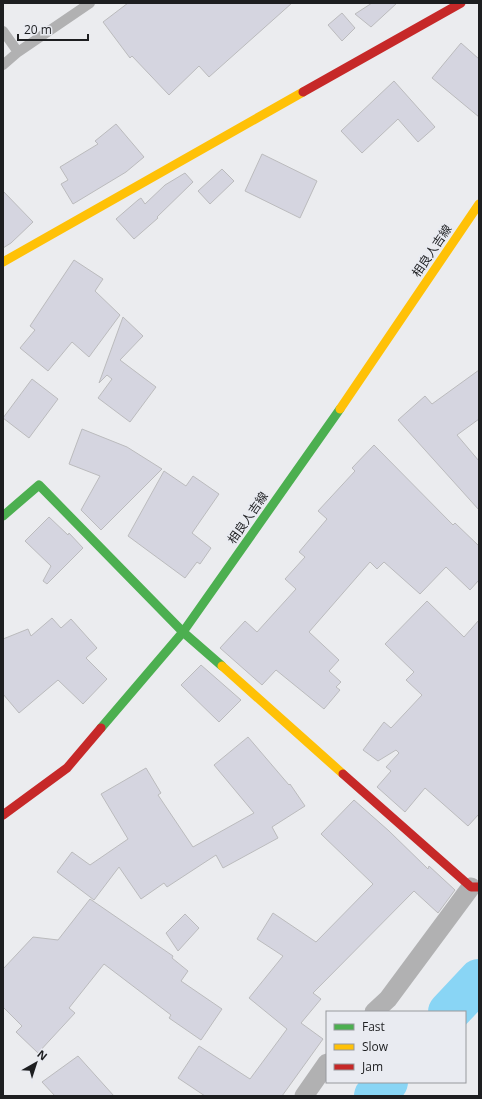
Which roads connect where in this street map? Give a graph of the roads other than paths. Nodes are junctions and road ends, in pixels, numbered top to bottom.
1 (90, 3) edge
2 (461, 3) edge
3 (3, 31) edge
4 (18, 52) junction
5 (3, 65) edge
6 (479, 204) edge
7 (3, 262) edge
8 (3, 516) edge
9 (183, 632) junction
10 (3, 815) edge
11 (475, 887) edge
12 (375, 1011) edge
13 (326, 1064) edge
14 (304, 1096) edge

1 - 4 lane
2 - 7 street
3 - 4 lane
4 - 5 lane
6 - 9 street, 相良人吉線
8 - 9 street
9 - 10 street, 相良人吉線
9 - 11 street
11 - 12 street
13 - 14 street

